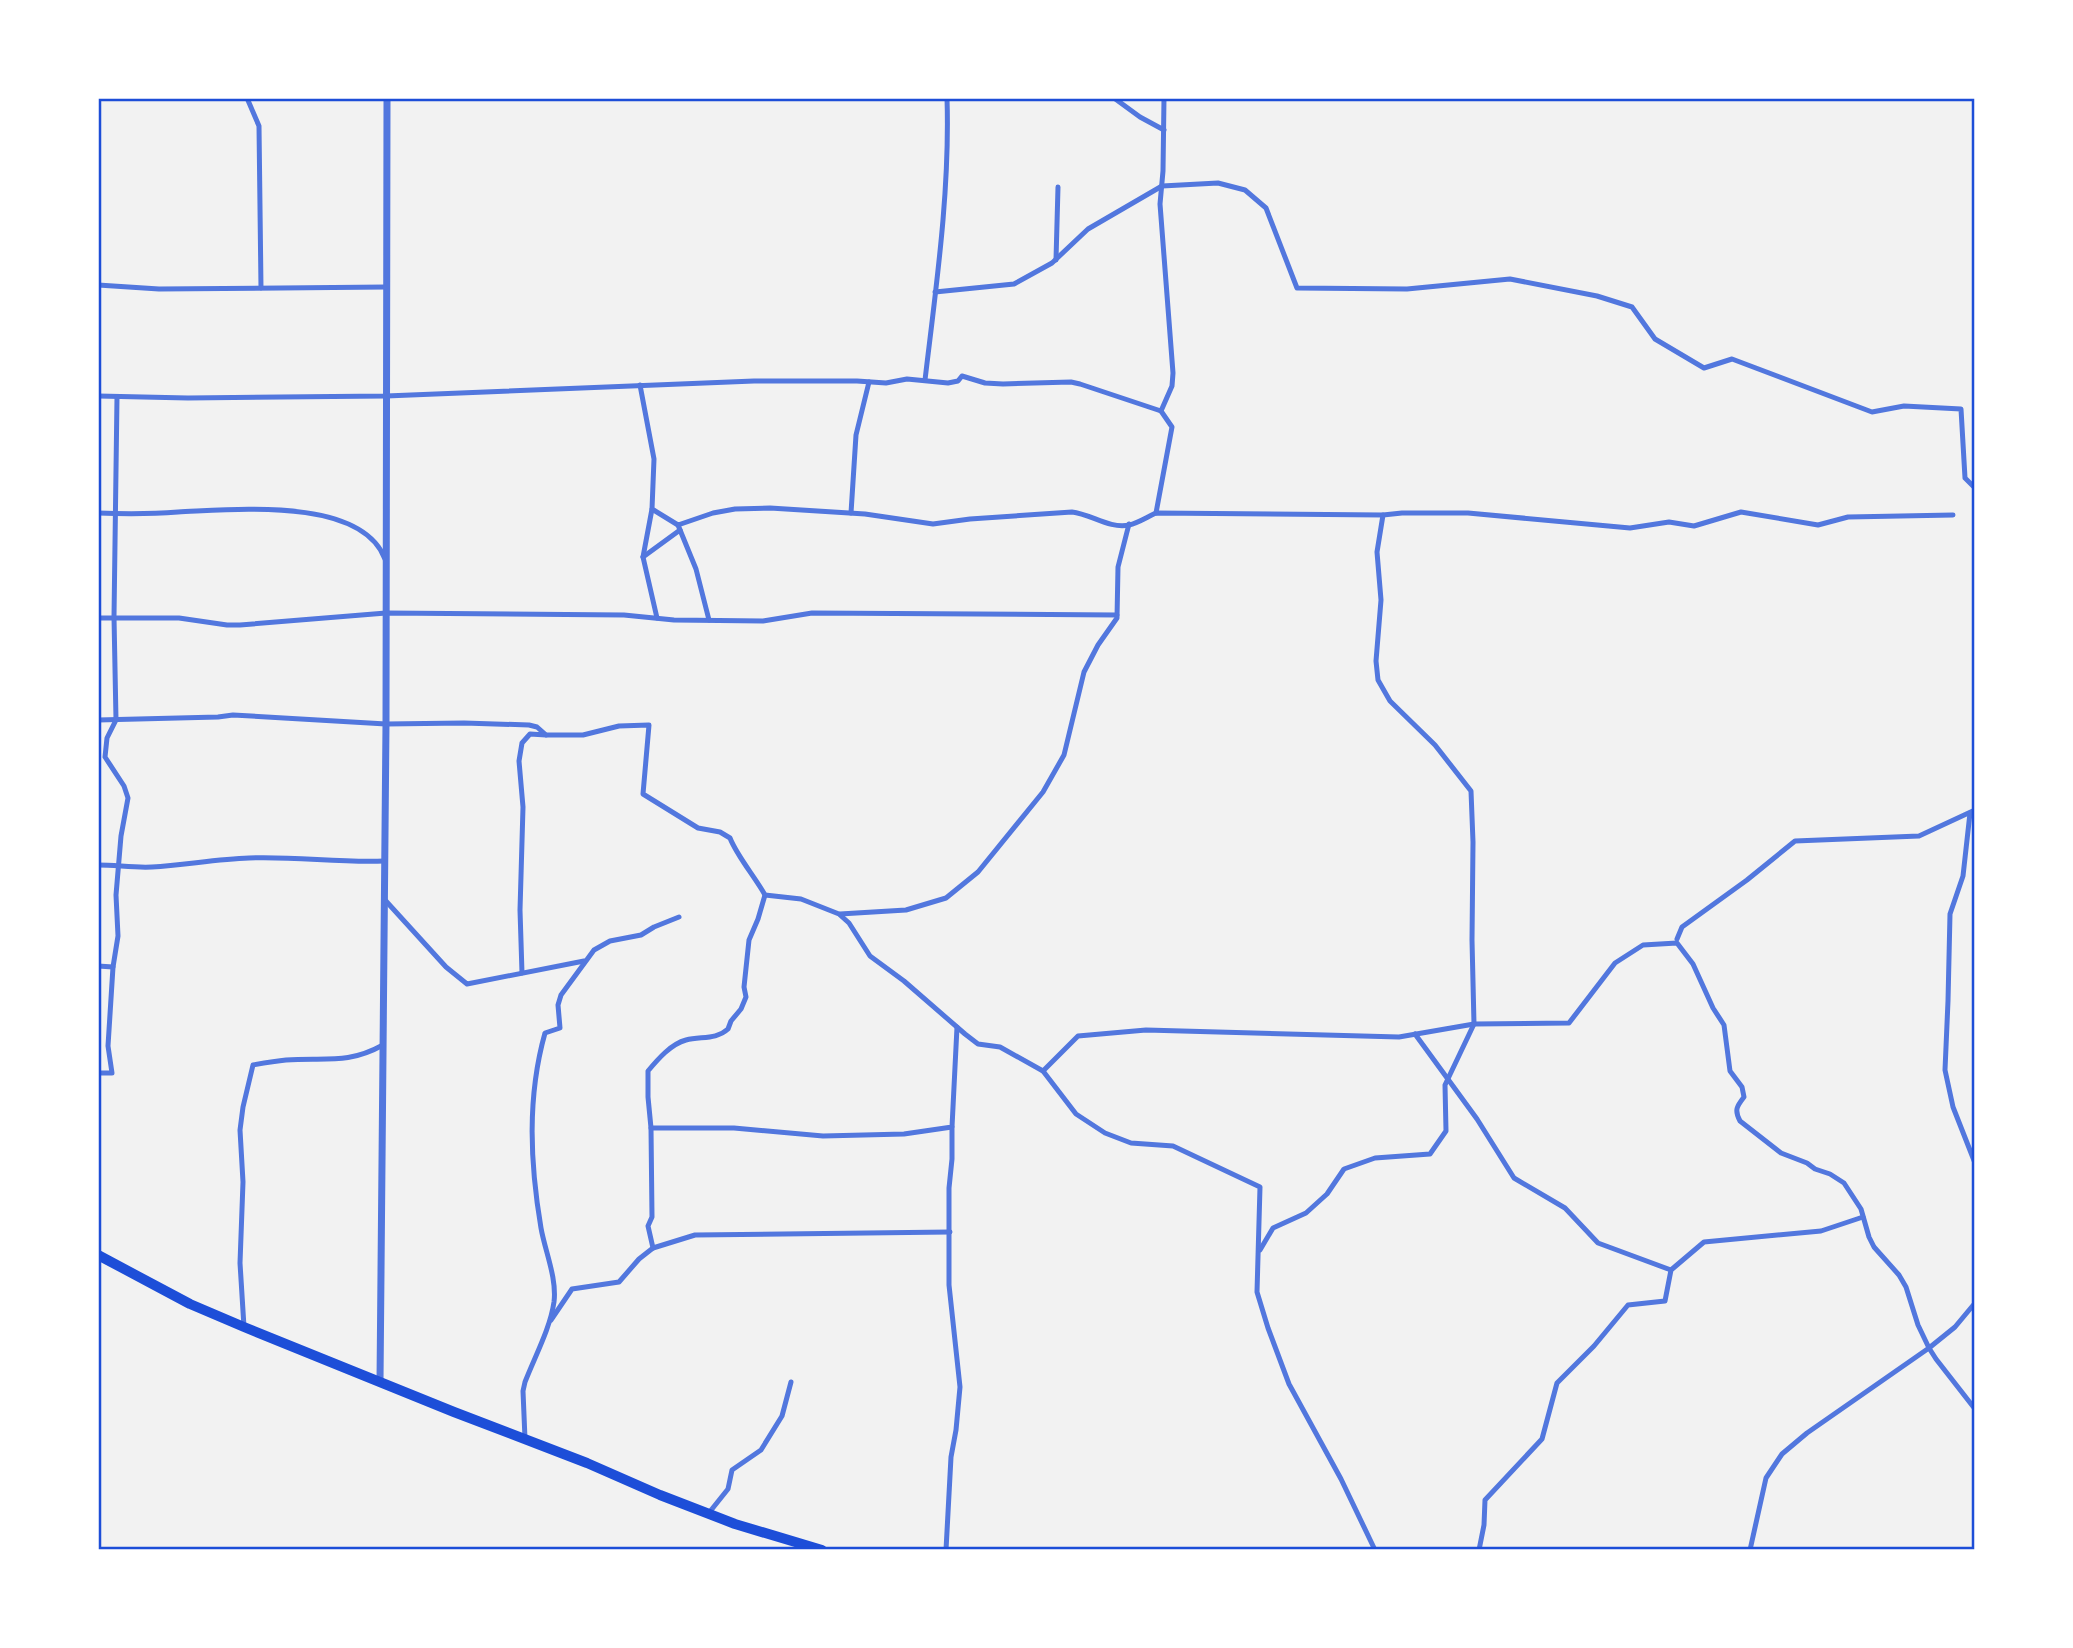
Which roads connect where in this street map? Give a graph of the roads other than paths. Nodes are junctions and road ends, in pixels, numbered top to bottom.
1 (247, 98) edge
2 (387, 98) edge
3 (947, 98) edge
4 (1114, 98) edge
5 (1164, 98) edge
6 (1164, 130) junction
7 (1162, 186) junction
8 (1058, 187) dead end
9 (1056, 260) junction
10 (98, 285) edge
11 (386, 287) junction
12 (261, 288) junction
13 (935, 292) junction
14 (925, 380) junction
15 (869, 382) junction
16 (640, 386) junction
17 (98, 396) edge
18 (386, 396) junction
19 (117, 397) junction
20 (1161, 411) junction
21 (1975, 488) edge
22 (652, 509) junction
23 (98, 513) edge
24 (851, 513) junction
25 (1156, 513) junction
26 (117, 514) junction
27 (1953, 515) dead end
28 (1383, 516) junction
29 (1129, 524) junction
30 (679, 528) junction
31 (643, 557) junction
32 (386, 562) junction
33 (386, 613) junction
34 (1117, 615) junction
35 (114, 617) junction
36 (98, 618) edge
37 (657, 618) junction
38 (709, 620) junction
39 (98, 720) edge
40 (116, 720) junction
41 (386, 724) junction
42 (546, 735) junction
43 (1972, 812) edge
44 (384, 861) junction
45 (98, 865) edge
46 (118, 866) junction
47 (765, 895) junction
48 (384, 899) junction
49 (839, 914) junction
50 (679, 917) dead end
51 (1676, 939) dead end
52 (584, 961) junction
53 (98, 966) edge
54 (113, 967) junction
55 (522, 973) junction
56 (1474, 1024) junction
57 (957, 1027) junction
58 (1415, 1034) junction
59 (383, 1045) junction
60 (1044, 1071) junction
61 (98, 1073) edge
62 (1448, 1078) junction
63 (952, 1126) junction
64 (651, 1128) junction
65 (1975, 1163) edge
66 (1863, 1217) junction
67 (950, 1231) junction
68 (653, 1248) junction
69 (1259, 1252) junction
70 (98, 1255) edge
71 (1671, 1270) junction
72 (1975, 1303) edge
73 (549, 1322) junction
74 (244, 1327) junction
75 (1929, 1348) junction
76 (380, 1382) junction
77 (791, 1382) dead end
78 (1975, 1409) edge
79 (525, 1439) junction
80 (708, 1514) junction
81 (822, 1550) edge
82 (946, 1550) edge
83 (1376, 1550) edge
84 (1479, 1550) edge
85 (1750, 1550) edge

1 - 12 street
2 - 11 street
3 - 13 street
4 - 6 street
5 - 6 street
6 - 7 street
7 - 9 street
7 - 20 street
7 - 21 street
8 - 9 street
9 - 13 street
10 - 12 street
11 - 12 street
11 - 18 street
13 - 14 street
14 - 15 street
14 - 20 street
15 - 16 street
15 - 24 street
16 - 18 street
16 - 22 street
17 - 19 street
18 - 19 street
18 - 32 street
19 - 26 street
20 - 25 street
22 - 30 street
22 - 31 street
23 - 26 street
24 - 29 street
24 - 30 street
25 - 28 street
25 - 29 street
26 - 32 street
26 - 35 street
27 - 28 street
28 - 56 street
29 - 34 street
30 - 31 street
30 - 38 street
31 - 37 street
32 - 33 street
33 - 35 street
33 - 37 street
33 - 41 street
34 - 38 street
34 - 49 street
35 - 36 street
35 - 40 street
37 - 38 street
39 - 40 street
40 - 41 street
40 - 46 street
41 - 42 street
41 - 44 street
42 - 47 street
42 - 55 street
43 - 51 street
43 - 65 street
44 - 46 street
44 - 48 street
45 - 46 street
46 - 54 street
47 - 49 street
47 - 64 street
48 - 55 street
48 - 59 street
49 - 57 street
50 - 52 street
52 - 55 street
52 - 73 street
53 - 54 street
54 - 61 street
56 - 58 street
56 - 62 street
56 - 66 street
57 - 60 street
57 - 63 street
58 - 60 street
58 - 62 street
59 - 74 street
59 - 76 street
60 - 69 street
62 - 69 street
62 - 71 street
63 - 64 street
63 - 67 street
64 - 68 street
66 - 71 street
66 - 75 street
67 - 68 street
67 - 82 street
68 - 73 street
69 - 83 street
70 - 74 highway
71 - 84 street
72 - 75 street
73 - 79 street
74 - 76 highway
75 - 78 street
75 - 85 street
76 - 79 highway
77 - 80 street
79 - 80 highway
80 - 81 highway

